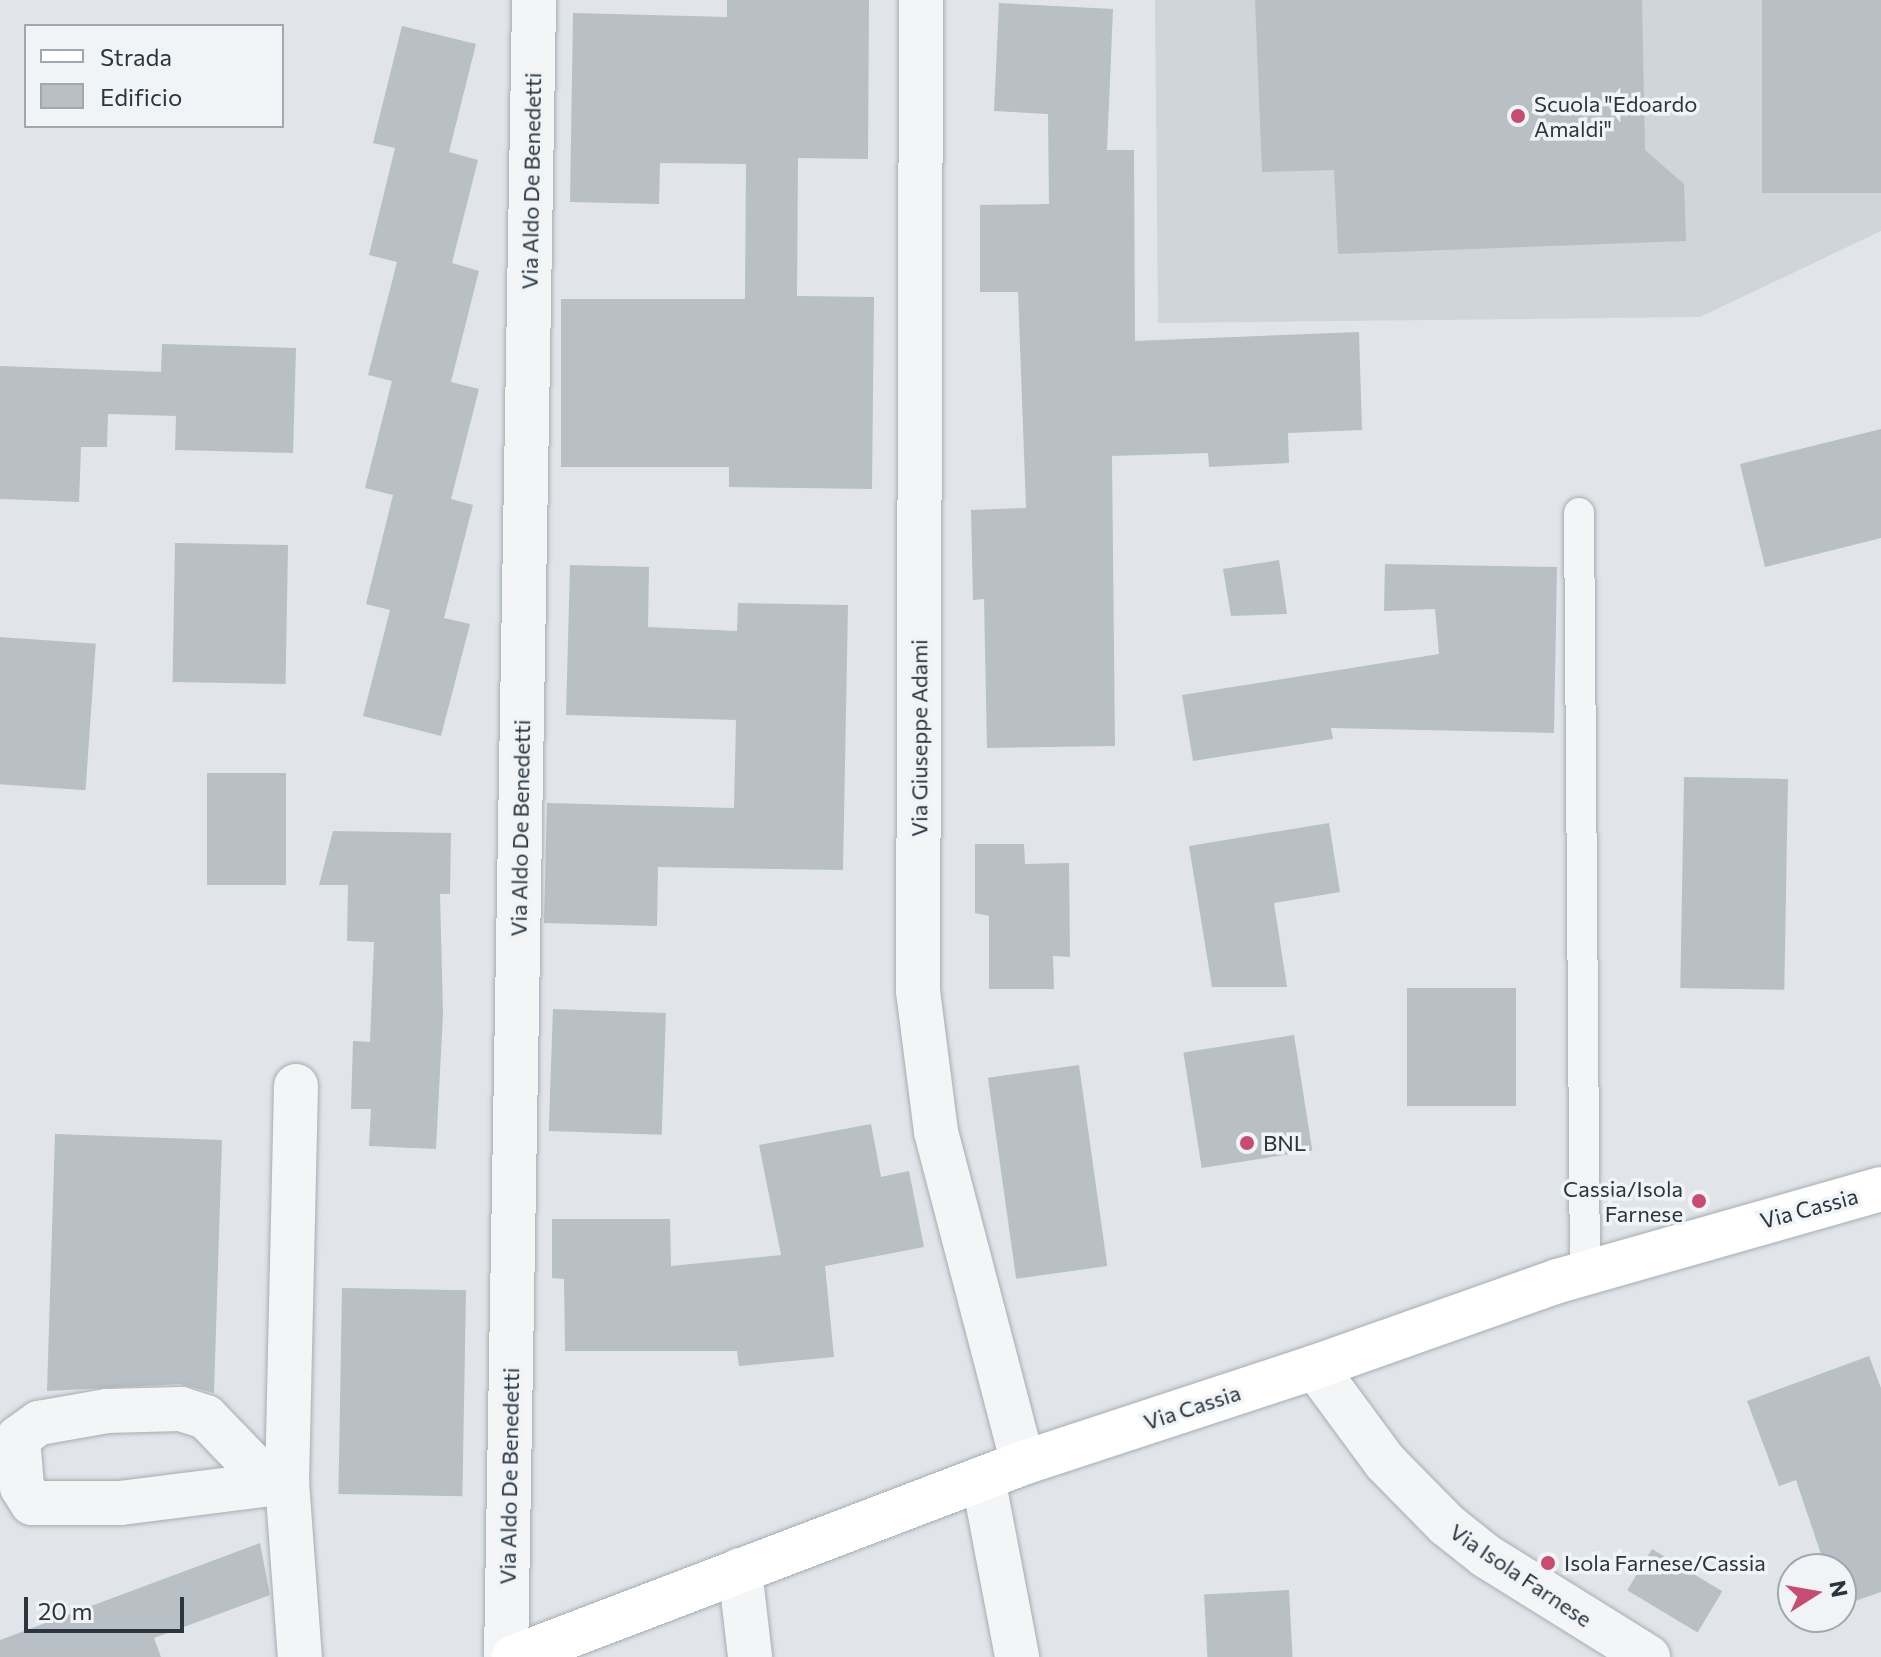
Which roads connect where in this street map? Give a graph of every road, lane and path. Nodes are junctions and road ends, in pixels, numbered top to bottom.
1 (534, 0) edge
2 (921, 0) edge
3 (1579, 513) dead end
4 (296, 1086) dead end
5 (1881, 1189) edge
6 (1585, 1272) junction
7 (1315, 1367) junction
8 (1023, 1463) junction
9 (983, 1478) junction
10 (287, 1482) junction
11 (740, 1570) junction
12 (300, 1657) edge
13 (506, 1657) edge
14 (514, 1657) edge
15 (750, 1657) edge
16 (1017, 1657) edge
17 (1648, 1657) edge

1 - 13 street, Via Aldo De Benedetti
2 - 8 street, Via Giuseppe Adami
3 - 6 lane
4 - 10 street
5 - 6 main road, Via Cassia
6 - 7 main road, Via Cassia
7 - 8 main road, Via Cassia
7 - 17 street, Via Isola Farnese
8 - 9 main road, Via Cassia
9 - 11 main road, Via Cassia
9 - 16 street
10 - 10 street
10 - 12 street
11 - 14 main road, Via Cassia
11 - 15 street

